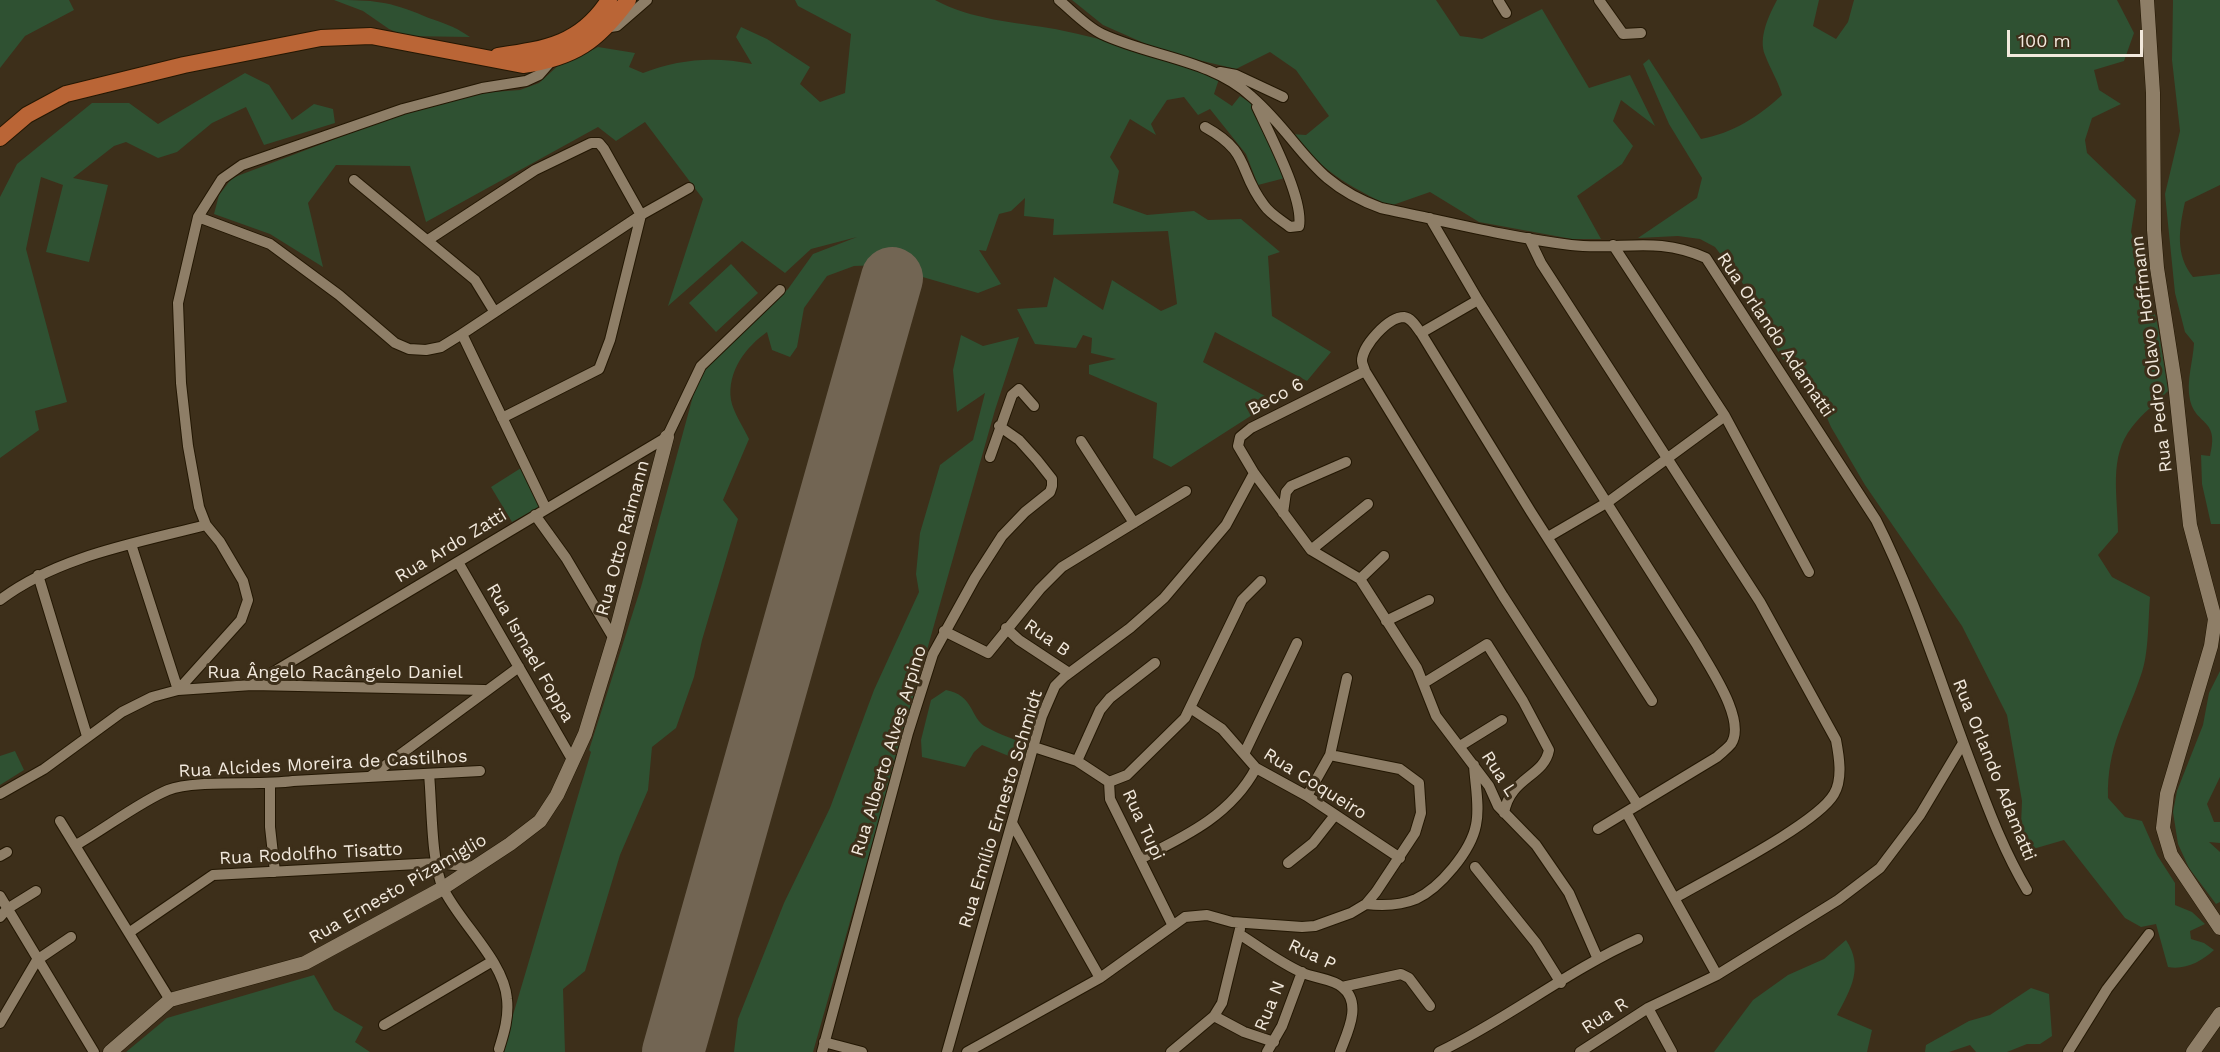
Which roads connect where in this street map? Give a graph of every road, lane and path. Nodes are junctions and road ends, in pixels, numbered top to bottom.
1 (609, 0) edge
2 (628, 0) edge
3 (647, 0) edge
4 (1059, 0) edge
5 (1498, 0) edge
6 (1599, 0) edge
7 (2147, 0) edge
8 (1506, 13) dead end
9 (600, 24) junction
10 (1641, 33) dead end
11 (556, 51) junction
12 (1217, 72) junction
13 (1252, 96) junction
14 (1283, 97) dead end
15 (1205, 127) dead end
16 (0, 138) edge
17 (354, 180) dead end
18 (688, 188) dead end
19 (641, 214) junction
20 (198, 217) junction
21 (1430, 218) junction
22 (1529, 238) junction
23 (428, 240) junction
24 (1613, 245) junction
25 (780, 290) dead end
26 (1478, 300) junction
27 (494, 311) junction
28 (1421, 333) junction
29 (462, 334) junction
30 (1365, 370) junction
31 (1034, 406) dead end
32 (1725, 416) junction
33 (502, 418) junction
34 (999, 426) junction
35 (667, 437) junction
36 (1081, 441) dead end
37 (990, 457) dead end
38 (1666, 458) junction
39 (1347, 462) dead end
40 (1254, 473) junction
41 (1186, 491) dead end
42 (1608, 502) junction
43 (1368, 504) dead end
44 (546, 509) junction
45 (1283, 513) junction
46 (535, 515) junction
47 (1134, 523) junction
48 (206, 525) junction
49 (1548, 537) junction
50 (131, 544) junction
51 (1311, 550) junction
52 (1384, 556) dead end
53 (458, 562) junction
54 (1809, 572) dead end
55 (38, 574) junction
56 (1360, 579) junction
57 (1261, 581) dead end
58 (0, 600) edge
59 (1429, 600) dead end
60 (1386, 621) junction
61 (1006, 628) junction
62 (944, 631) junction
63 (615, 639) junction
64 (1297, 643) dead end
65 (1155, 663) dead end
66 (519, 667) junction
67 (1069, 673) junction
68 (1347, 678) dead end
69 (1424, 683) junction
70 (252, 685) junction
71 (178, 690) junction
72 (485, 690) junction
73 (1652, 701) dead end
74 (1192, 709) junction
75 (1503, 720) dead end
76 (87, 736) junction
77 (1963, 743) junction
78 (1461, 746) junction
79 (1034, 747) junction
80 (1244, 754) junction
81 (1330, 755) junction
82 (573, 761) junction
83 (1077, 761) junction
84 (1474, 765) junction
85 (1256, 768) junction
86 (480, 771) dead end
87 (429, 774) junction
88 (371, 776) junction
89 (1109, 782) junction
90 (270, 785) junction
91 (0, 794) edge
92 (1307, 796) junction
93 (1638, 805) junction
94 (1626, 812) junction
95 (1504, 813) junction
96 (1335, 814) junction
97 (60, 821) dead end
98 (540, 821) joint
99 (1012, 823) junction
100 (1598, 829) dead end
101 (76, 846) junction
102 (1400, 858) junction
103 (1140, 859) junction
104 (435, 863) junction
105 (1288, 863) dead end
106 (474, 867) junction
107 (1475, 867) dead end
108 (275, 872) junction
109 (443, 888) junction
110 (2027, 890) dead end
111 (36, 891) dead end
112 (0, 896) edge
113 (1675, 898) junction
114 (1366, 904) junction
115 (4, 913) edge
116 (1172, 924) junction
117 (1240, 928) junction
118 (2220, 928) edge
119 (130, 932) junction
120 (2149, 934) dead end
121 (71, 937) dead end
122 (1638, 939) dead end
123 (1597, 957) junction
124 (37, 960) junction
125 (491, 962) junction
126 (1302, 972) junction
127 (1717, 975) junction
128 (1100, 978) junction
129 (1561, 983) junction
130 (1342, 987) junction
131 (170, 1000) junction
132 (1430, 1006) dead end
133 (1648, 1008) junction
134 (2220, 1014) edge
135 (1214, 1016) junction
136 (0, 1023) edge
137 (384, 1024) dead end
138 (1274, 1042) junction
139 (823, 1047) edge
140 (499, 1049) dead end
141 (94, 1052) edge
142 (110, 1052) edge
143 (862, 1052) edge
144 (947, 1052) edge
145 (967, 1052) edge
146 (1171, 1052) edge
147 (1267, 1052) edge
148 (1340, 1052) edge
149 (1439, 1052) edge
150 (1580, 1052) edge
151 (1672, 1052) edge
152 (2068, 1052) edge
153 (2193, 1052) edge

1 - 9 main road
2 - 9 main road
3 - 9 street
4 - 12 street, Rua Orlando Adamatti
5 - 8 street
6 - 10 street
7 - 118 street, Rua Pedro Olavo Hoffmann
9 - 11 main road
11 - 16 main road
11 - 20 street
12 - 13 street, Rua Orlando Adamatti
12 - 14 street
13 - 15 street
13 - 21 street, Rua Orlando Adamatti
17 - 23 street
18 - 19 street
19 - 23 street
19 - 27 street
19 - 33 street
20 - 29 street
20 - 48 street
21 - 22 street, Rua Orlando Adamatti
21 - 26 street
22 - 24 street, Rua Orlando Adamatti
22 - 38 street
23 - 27 street
24 - 32 street
24 - 77 street, Rua Orlando Adamatti
25 - 35 street, Rua Otto Raimann
26 - 28 street
26 - 42 street
27 - 29 street
28 - 30 street
28 - 49 street
29 - 33 street
30 - 40 street, Beco 6
30 - 93 street
31 - 34 street
32 - 38 street
32 - 54 street
33 - 44 street
34 - 37 street
34 - 62 street, Rua Alberto Alves Arpino
35 - 44 street, Rua Ardo Zatti
35 - 63 street, Rua Otto Raimann
36 - 47 street
38 - 42 street
38 - 113 street
39 - 45 street
40 - 45 street, Rua L
40 - 67 street, Rua Emílio Ernesto Schmidt
41 - 47 street
42 - 49 street
42 - 93 street
43 - 51 street
44 - 46 street, Rua Ardo Zatti
45 - 51 street, Rua L
46 - 53 street, Rua Ardo Zatti
46 - 63 street
47 - 61 street
48 - 50 street
48 - 71 street
49 - 73 street
50 - 55 street
50 - 71 street
51 - 56 street, Rua L
52 - 56 street
53 - 66 street, Rua Ismael Foppa
53 - 70 street, Rua Ardo Zatti
55 - 58 street
55 - 76 street
56 - 60 street, Rua L
57 - 74 street
59 - 60 street
60 - 69 street, Rua L
61 - 62 street
61 - 67 street, Rua B
62 - 139 street, Rua Alberto Alves Arpino
63 - 82 street, Rua Otto Raimann
64 - 80 street
65 - 83 street
66 - 72 street
66 - 82 street, Rua Ismael Foppa
67 - 79 street, Rua Emílio Ernesto Schmidt
68 - 81 street
69 - 78 street, Rua L
69 - 95 street
70 - 71 street, Rua Ângelo Racângelo Daniel
70 - 72 street, Rua Ângelo Racângelo Daniel
71 - 76 street, Rua Ângelo Racângelo Daniel
72 - 88 street
74 - 80 street, Rua Coqueiro
74 - 89 street
75 - 78 street
76 - 91 street, Rua Ângelo Racângelo Daniel
77 - 110 street, Rua Orlando Adamatti
77 - 127 street, Rua R
78 - 84 street, Rua L
79 - 83 street, Rua Tupi
79 - 99 street, Rua Emílio Ernesto Schmidt
80 - 85 street, Rua Coqueiro
81 - 92 street
81 - 102 street
82 - 98 street, Rua Otto Raimann
83 - 89 street, Rua Tupi
84 - 95 street, Rua L
84 - 114 street
85 - 92 street, Rua Coqueiro
85 - 103 street
86 - 87 street, Rua Alcides Moreira de Castilhos
87 - 88 street, Rua Alcides Moreira de Castilhos
87 - 104 street
88 - 90 street, Rua Alcides Moreira de Castilhos
89 - 103 street, Rua Tupi
90 - 101 street, Rua Alcides Moreira de Castilhos
90 - 108 street
92 - 96 street, Rua Coqueiro
93 - 94 street
94 - 100 street
94 - 113 street
95 - 123 street, Rua L
96 - 102 street, Rua Coqueiro
96 - 105 street
97 - 101 street
98 - 106 street, Rua Ernesto Pizamiglio
99 - 128 street
99 - 144 street, Rua Emílio Ernesto Schmidt
101 - 119 street
102 - 114 street
103 - 116 street, Rua Tupi
104 - 106 street, Rua Rodolfho Tisatto
104 - 108 street, Rua Rodolfho Tisatto
104 - 109 street
106 - 109 street, Rua Ernesto Pizamiglio
107 - 129 street
108 - 119 street, Rua Rodolfho Tisatto
109 - 125 street
109 - 131 street, Rua Ernesto Pizamiglio
111 - 115 street
112 - 115 street
113 - 127 street
114 - 117 street
115 - 124 street
116 - 117 street
116 - 128 street
117 - 126 street, Rua P
117 - 135 street
119 - 131 street
120 - 152 street
121 - 124 street
122 - 123 street
123 - 129 street
124 - 136 street
124 - 141 street
125 - 137 street
125 - 140 street
126 - 130 street, Rua P
126 - 138 street, Rua N
127 - 133 street, Rua R
128 - 145 street
129 - 149 street
130 - 132 street
130 - 148 street, Rua P
131 - 142 street, Rua Ernesto Pizamiglio
133 - 150 street, Rua R
133 - 151 street
134 - 153 street
135 - 138 street
135 - 146 street
138 - 147 street, Rua N
139 - 143 street

